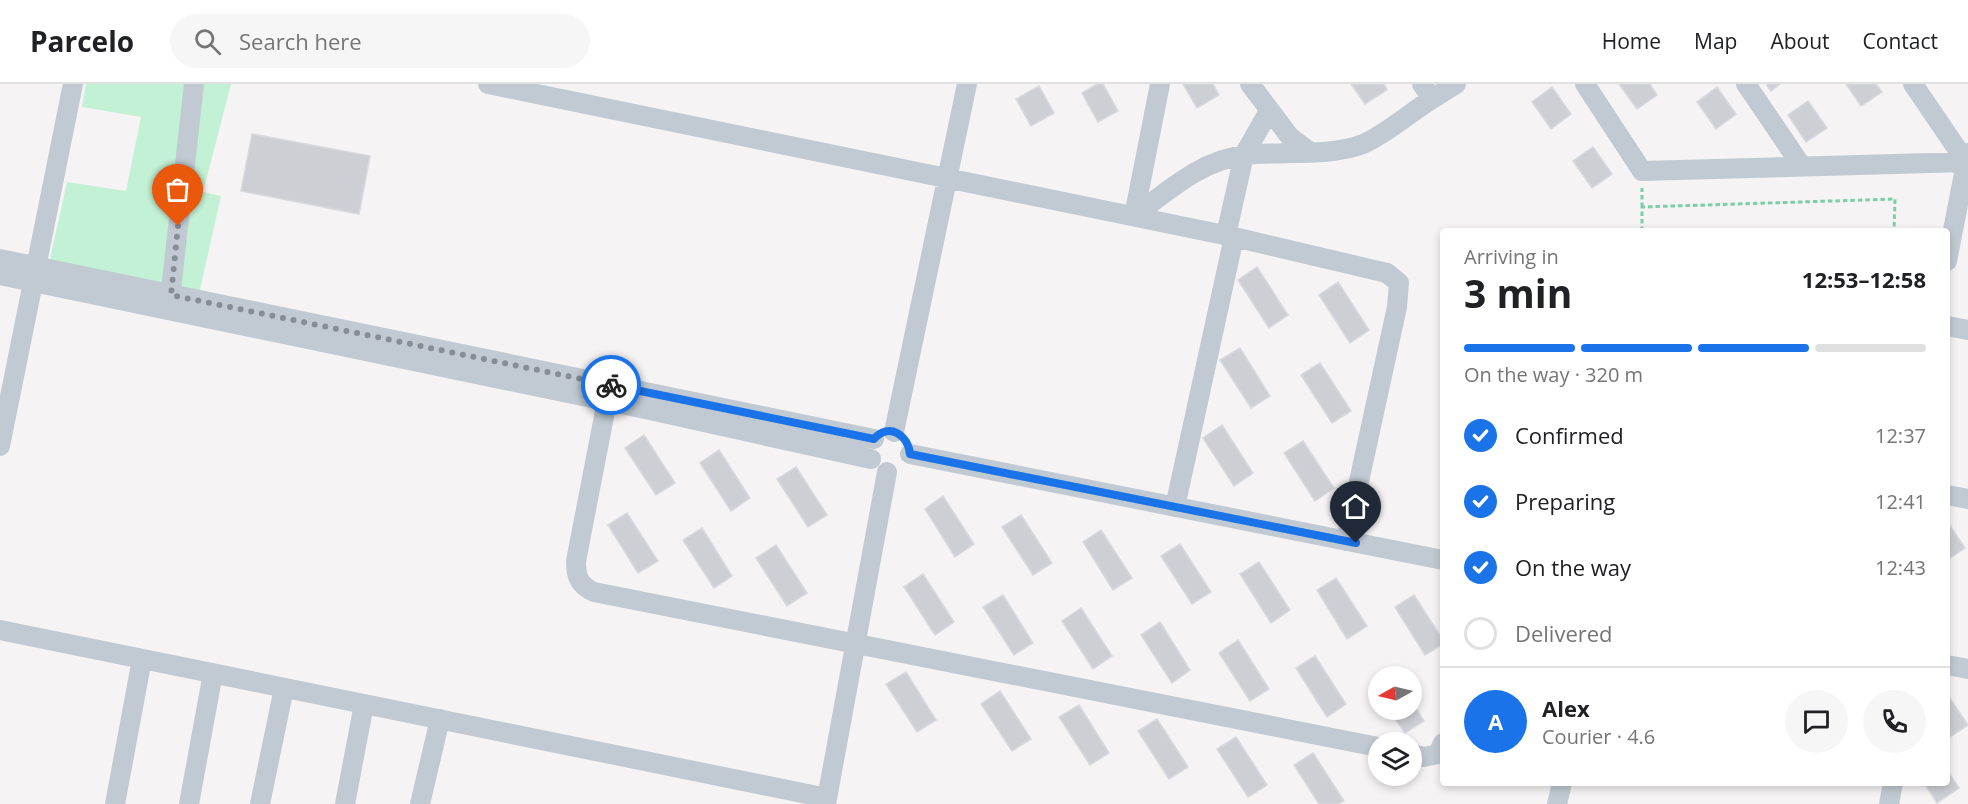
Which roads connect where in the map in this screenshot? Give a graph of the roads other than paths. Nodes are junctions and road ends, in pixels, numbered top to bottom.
1 (73, 84) edge
2 (194, 84) edge
3 (489, 84) edge
4 (968, 84) edge
5 (1160, 84) edge
6 (1250, 84) edge
7 (1456, 84) edge
8 (1585, 84) edge
9 (1746, 84) edge
10 (1913, 84) edge
11 (1427, 91) edge
12 (1269, 111) junction
13 (1310, 152) junction
14 (1244, 155) junction
15 (1967, 158) edge
16 (1801, 165) junction
17 (947, 179) junction
18 (1134, 216) junction
19 (1961, 228) edge
20 (1230, 236) junction
21 (1950, 254) edge
22 (0, 259) edge
23 (33, 274) junction
24 (0, 276) edge
25 (170, 303) junction
26 (1950, 327) edge
27 (1968, 330) edge
28 (607, 401) junction
29 (894, 432) junction
30 (874, 439) junction
31 (0, 446) edge
32 (910, 454) junction
33 (879, 465) junction
34 (1950, 496) edge
35 (1968, 499) edge
36 (1175, 507) junction
37 (1346, 541) junction
38 (1440, 559) edge
39 (0, 630) edge
40 (855, 642) junction
41 (142, 659) junction
42 (1950, 666) edge
43 (1968, 669) edge
44 (213, 673) junction
45 (284, 688) junction
46 (364, 704) junction
47 (440, 719) junction
48 (1368, 745) edge
49 (1440, 750) edge
50 (1422, 756) edge
51 (1561, 786) edge
52 (1892, 786) edge
53 (826, 801) edge
54 (115, 804) edge
55 (189, 804) edge
56 (260, 804) edge
57 (345, 804) edge
58 (420, 804) edge
59 (1557, 804) edge
60 (1889, 804) edge

1 - 23 street
2 - 25 street
3 - 17 street
4 - 17 street
5 - 18 street
6 - 12 street
7 - 11 street
8 - 16 street
9 - 16 street
10 - 15 street
11 - 13 street
12 - 13 street
12 - 14 street
13 - 14 street
14 - 18 street
14 - 20 street
15 - 16 street
15 - 19 street
17 - 18 street
17 - 29 street
18 - 20 street
19 - 21 street
20 - 36 street
20 - 37 street
22 - 23 street
23 - 24 street
23 - 25 street
23 - 31 street
25 - 28 street
25 - 30 street
26 - 27 street
28 - 33 street
28 - 40 street
29 - 30 street
29 - 32 street
30 - 33 street
32 - 33 street
32 - 36 street
33 - 40 street
34 - 35 street
36 - 37 street
37 - 38 street
39 - 41 street
40 - 48 street
40 - 53 street
41 - 44 street
41 - 54 street
42 - 43 street
44 - 45 street
44 - 55 street
45 - 46 street
45 - 56 street
46 - 47 street
46 - 57 street
47 - 53 street
47 - 58 street
49 - 50 street
51 - 59 street
52 - 60 street

